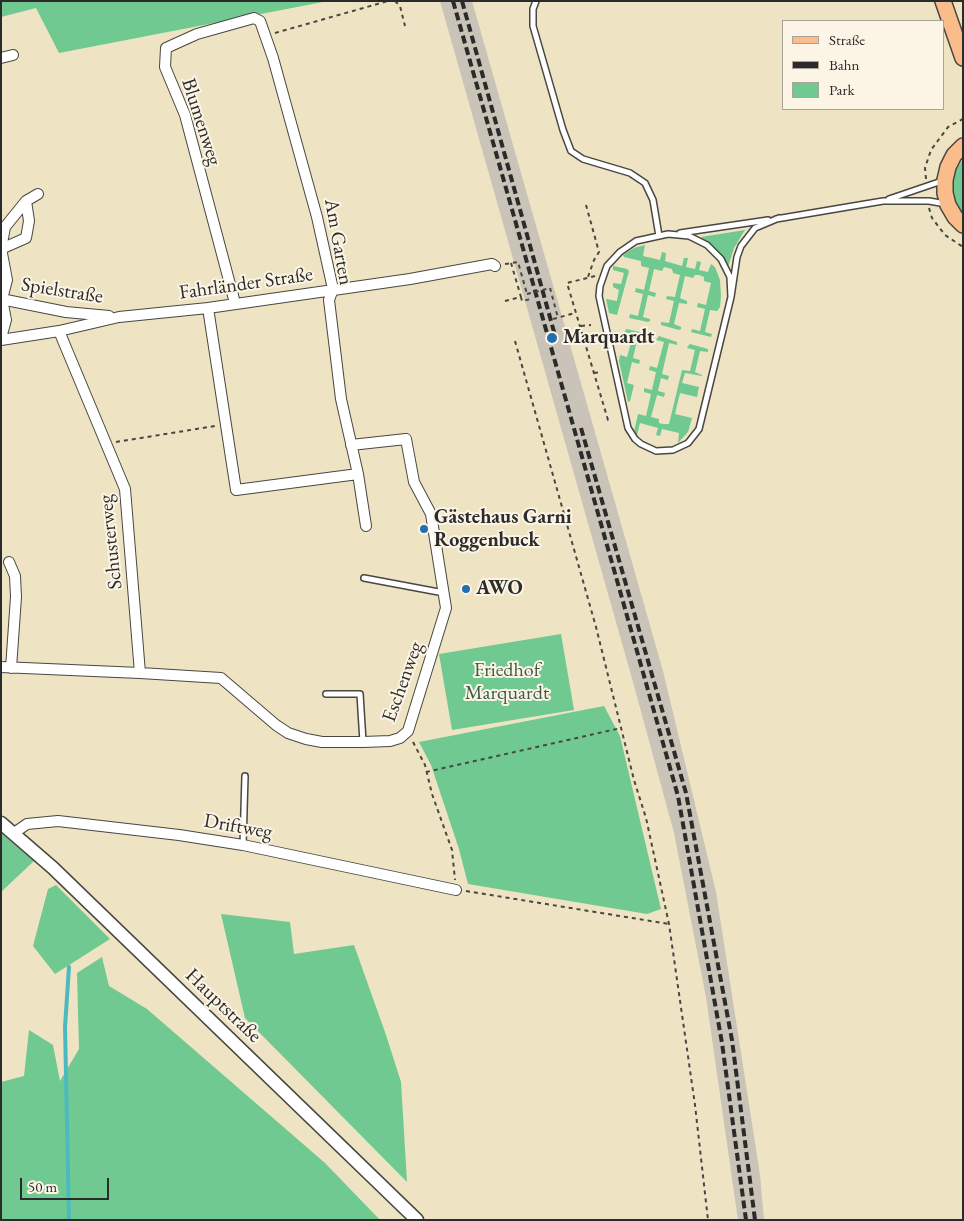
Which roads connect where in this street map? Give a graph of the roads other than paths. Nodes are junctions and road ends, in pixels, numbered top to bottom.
1 (536, 1) edge
2 (943, 1) edge
3 (260, 22) joint
4 (13, 55) dead end
5 (1, 58) edge
6 (963, 58) edge
7 (963, 146) edge
8 (945, 180) junction
9 (38, 194) dead end
10 (26, 201) junction
11 (884, 201) junction
12 (948, 205) junction
13 (779, 218) junction
14 (963, 225) edge
15 (659, 236) junction
16 (1, 248) edge
17 (495, 266) road end
18 (333, 289) junction
19 (731, 297) junction
20 (2, 299) edge
21 (234, 303) junction
22 (208, 308) junction
23 (118, 317) junction
24 (4, 320) edge
25 (59, 331) junction
26 (1, 339) edge
27 (351, 445) junction
28 (358, 474) junction
29 (366, 526) dead end
30 (9, 562) dead end
31 (364, 578) dead end
32 (444, 593) junction
33 (6, 668) edge
34 (140, 672) junction
35 (326, 694) dead end
36 (363, 742) junction
37 (245, 776) dead end
38 (1, 823) edge
39 (14, 833) junction
40 (243, 845) junction
41 (456, 890) road end
42 (417, 1220) edge

1 - 15 lane
2 - 6 main road
3 - 18 street, Am Garten
3 - 21 street, Blumenweg
4 - 5 street
7 - 8 main road
8 - 11 lane
8 - 12 main road
9 - 10 street, Fahrländer Straße
10 - 16 street, Fahrländer Straße
10 - 16 street
11 - 12 lane
11 - 13 lane
12 - 14 main road
13 - 15 lane
13 - 19 lane
15 - 19 lane
15 - 19 lane
16 - 20 street, Fahrländer Straße
17 - 18 street, Fahrländer Straße
18 - 21 street, Fahrländer Straße
18 - 27 street, Am Garten
20 - 23 street, Spielstraße
20 - 24 street, Fahrländer Straße
21 - 22 street, Fahrländer Straße
22 - 23 street, Fahrländer Straße
22 - 28 street
23 - 25 street, Fahrländer Straße
24 - 26 street, Fahrländer Straße
25 - 26 street, Fahrländer Straße
25 - 34 street, Schusterweg
27 - 28 street, Am Garten
27 - 32 street, Eschenweg
28 - 29 street, Am Garten
30 - 33 street, Eschenweg
31 - 32 lane
32 - 36 street, Eschenweg
33 - 34 street, Eschenweg
34 - 36 street, Eschenweg
35 - 36 lane
37 - 40 lane
38 - 39 street, Hauptstraße
39 - 40 street, Driftweg
39 - 42 street, Hauptstraße
40 - 41 street, Driftweg

